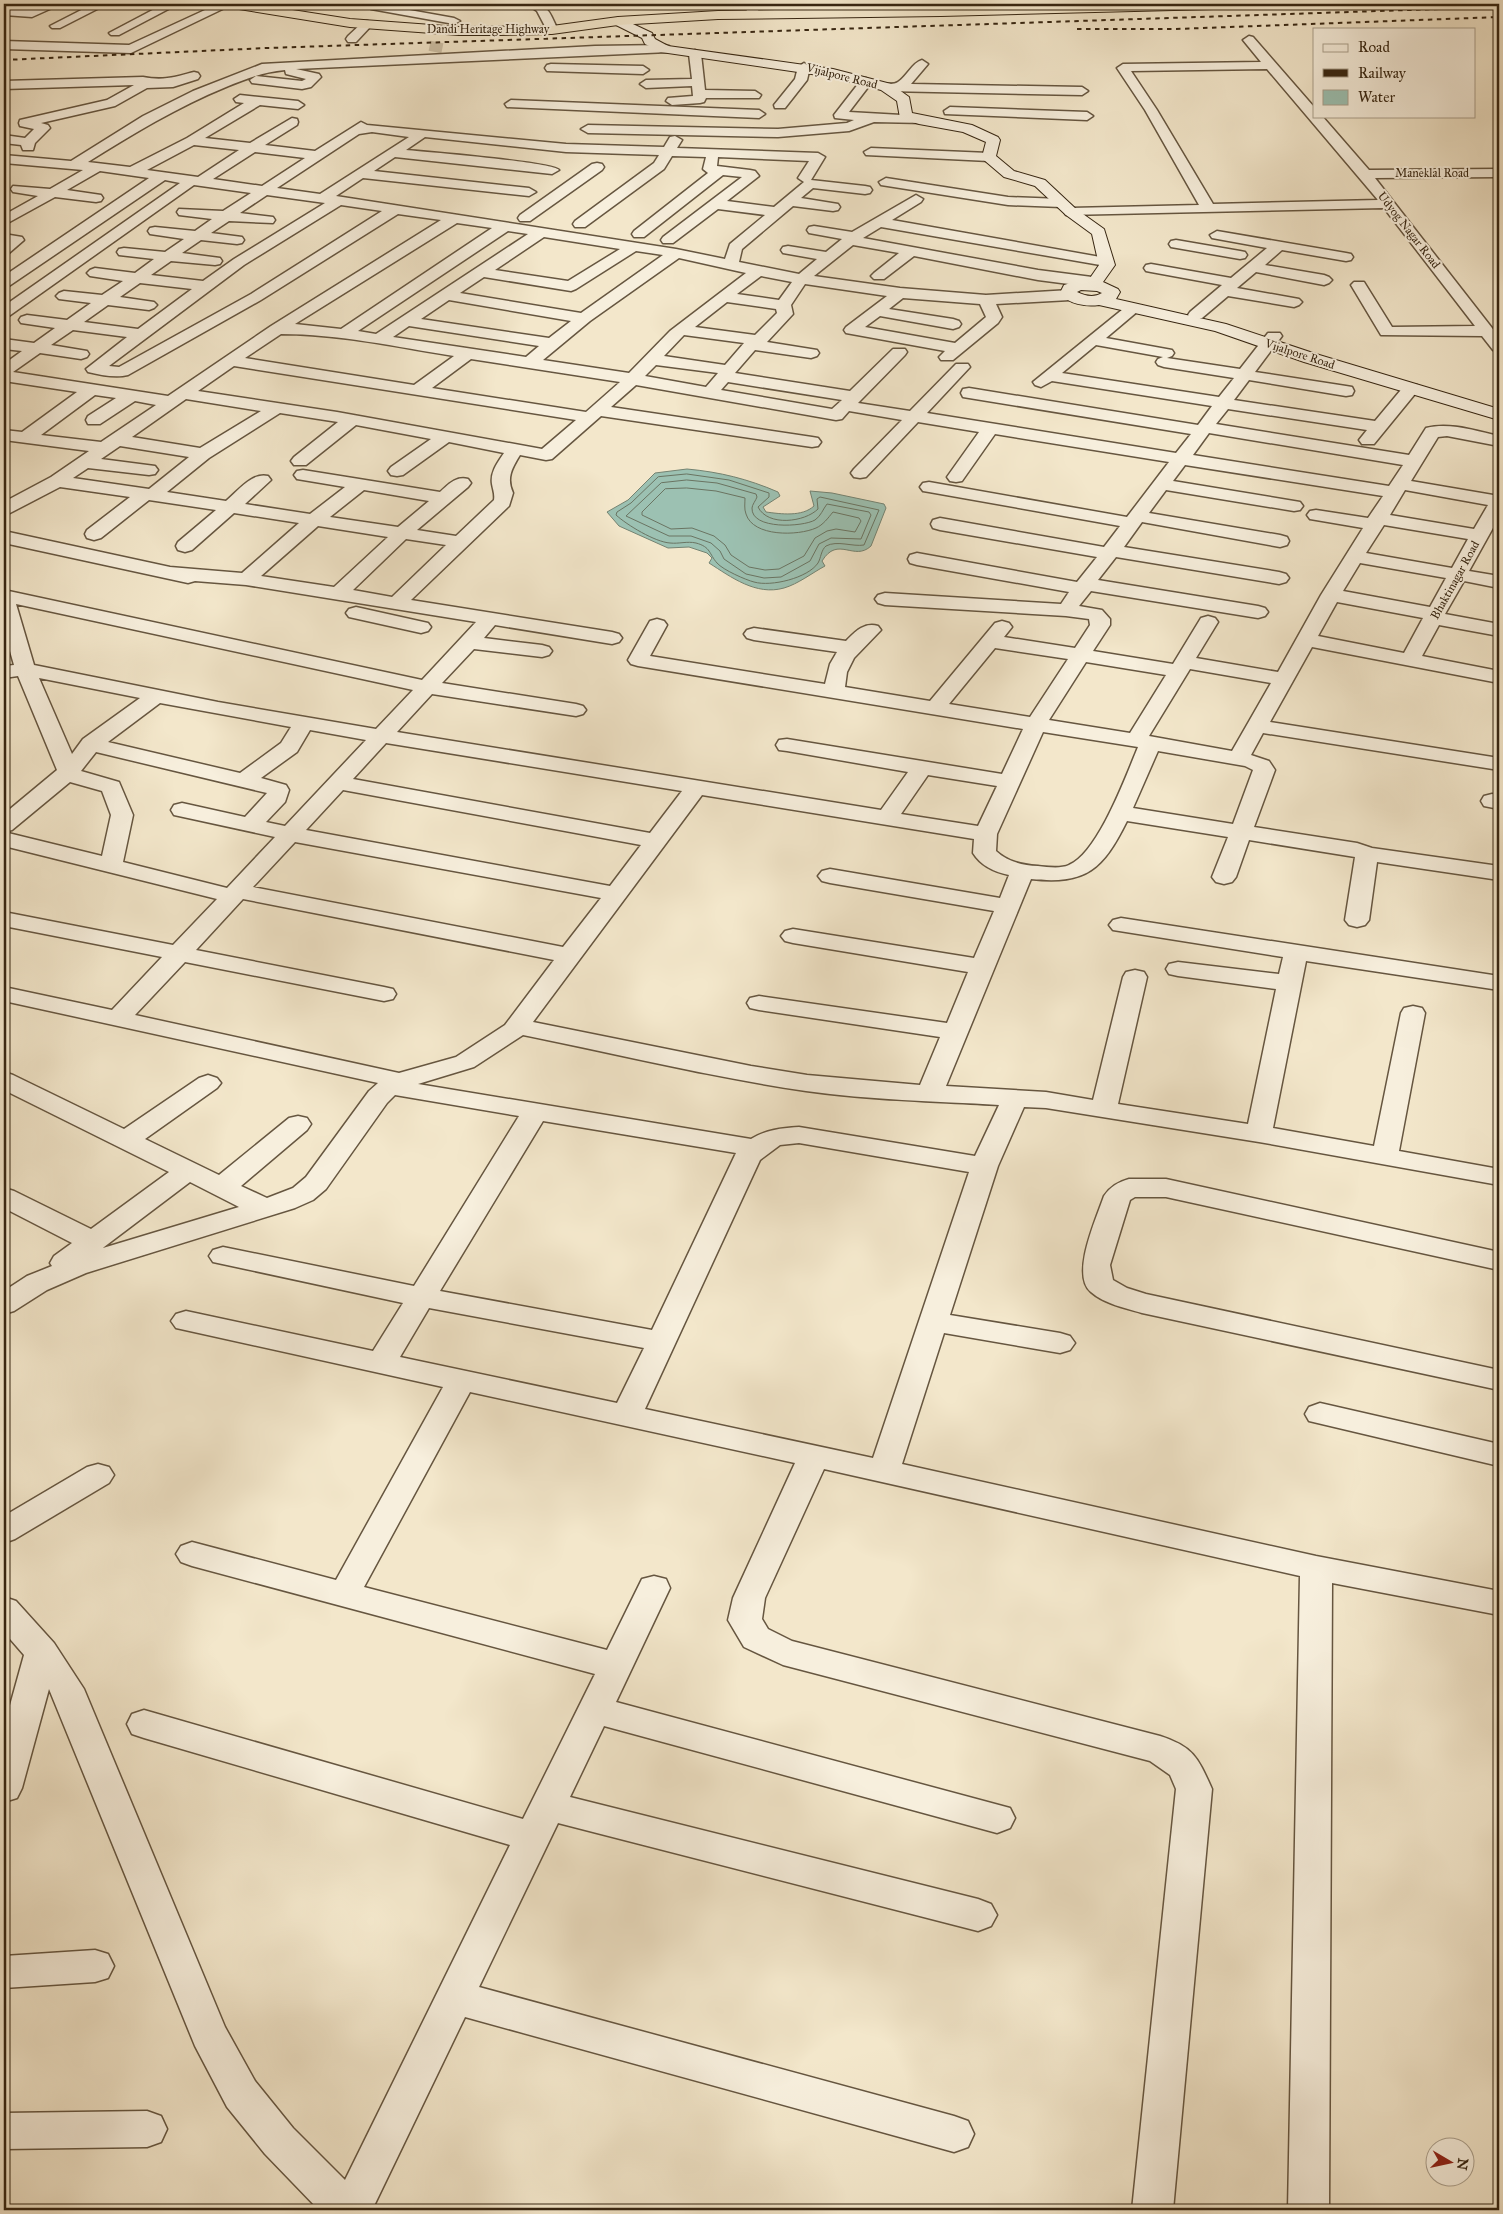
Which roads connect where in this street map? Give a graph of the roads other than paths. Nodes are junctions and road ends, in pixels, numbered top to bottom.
1 (21, 4) edge
2 (101, 4) edge
3 (172, 4) edge
4 (227, 4) edge
5 (233, 4) edge
6 (532, 4) edge
7 (1208, 4) edge
8 (1253, 4) edge
9 (51, 6) edge
10 (377, 6) edge
11 (553, 6) dead end
12 (1039, 6) edge
13 (1092, 6) edge
14 (754, 9) edge
15 (4, 12) edge
16 (618, 21) junction
17 (350, 23) junction
18 (367, 24) junction
19 (457, 26) junction
20 (570, 27) junction
21 (552, 30) junction
22 (115, 34) dead end
23 (352, 39) dead end
24 (1249, 40) dead end
25 (4, 45) edge
26 (37, 46) junction
27 (665, 49) junction
28 (590, 50) junction
29 (434, 51) junction
30 (695, 54) junction
31 (922, 64) dead end
32 (1271, 65) junction
33 (509, 66) dead end
34 (267, 67) junction
35 (804, 67) junction
36 (643, 70) dead end
37 (583, 75) junction
38 (194, 76) dead end
39 (235, 78) junction
40 (866, 82) junction
41 (145, 84) junction
42 (646, 84) dead end
43 (4, 85) edge
44 (892, 87) junction
45 (699, 88) junction
46 (1082, 91) dead end
47 (591, 92) dead end
48 (197, 94) junction
49 (755, 95) dead end
50 (257, 101) junction
51 (633, 101) dead end
52 (298, 105) dead end
53 (780, 105) dead end
54 (507, 108) dead end
55 (950, 111) dead end
56 (690, 112) junction
57 (972, 112) junction
58 (600, 114) junction
59 (760, 114) dead end
60 (1313, 114) edge
61 (1087, 116) dead end
62 (873, 118) junction
63 (1317, 118) edge
64 (918, 120) junction
65 (292, 122) dead end
66 (438, 123) dead end
67 (967, 128) junction
68 (681, 131) junction
69 (584, 133) junction
70 (778, 133) junction
71 (420, 134) junction
72 (477, 138) junction
73 (4, 139) edge
74 (192, 141) junction
75 (543, 145) junction
76 (32, 146) junction
77 (98, 148) junction
78 (252, 148) junction
79 (566, 148) junction
80 (73, 149) dead end
81 (4, 150) edge
82 (668, 151) junction
83 (871, 152) dead end
84 (392, 153) junction
85 (714, 153) junction
86 (785, 156) junction
87 (944, 156) junction
88 (989, 157) junction
89 (448, 158) junction
90 (4, 159) edge
91 (320, 160) junction
92 (152, 161) junction
93 (33, 162) junction
94 (181, 164) dead end
95 (513, 165) junction
96 (918, 165) dead end
97 (72, 166) junction
98 (200, 166) dead end
99 (98, 167) junction
100 (219, 169) junction
101 (552, 170) dead end
102 (720, 170) junction
103 (132, 172) junction
104 (773, 172) dead end
105 (1499, 173) edge
106 (11, 174) dead end
107 (360, 174) junction
108 (597, 174) dead end
109 (1365, 174) junction
110 (162, 176) junction
111 (805, 178) dead end
112 (418, 179) junction
113 (195, 181) junction
114 (886, 182) dead end
115 (936, 182) dead end
116 (616, 183) dead end
117 (634, 185) junction
118 (483, 188) junction
119 (18, 189) dead end
120 (402, 190) dead end
121 (265, 191) junction
122 (529, 192) dead end
123 (1049, 192) junction
124 (53, 193) junction
125 (868, 195) dead end
126 (96, 198) dead end
127 (322, 200) junction
128 (338, 201) junction
129 (789, 201) junction
130 (891, 201) dead end
131 (714, 204) junction
132 (1388, 204) junction
133 (956, 206) dead end
134 (832, 207) dead end
135 (1067, 208) junction
136 (1208, 208) junction
137 (396, 209) junction
138 (457, 210) junction
139 (184, 212) dead end
140 (666, 212) junction
141 (777, 212) junction
142 (226, 216) junction
143 (700, 216) junction
144 (525, 218) junction
145 (268, 220) dead end
146 (4, 221) edge
147 (880, 222) junction
148 (488, 224) junction
149 (580, 224) junction
150 (504, 227) junction
151 (814, 230) dead end
152 (155, 231) dead end
153 (540, 233) junction
154 (1217, 235) dead end
155 (199, 236) junction
156 (4, 238) edge
157 (852, 238) junction
158 (237, 240) dead end
159 (668, 240) junction
160 (636, 241) junction
161 (1176, 244) dead end
162 (706, 245) dead end
163 (1278, 246) junction
164 (4, 250) edge
165 (788, 250) dead end
166 (911, 251) junction
167 (124, 252) dead end
168 (676, 253) junction
169 (169, 256) junction
170 (829, 257) junction
171 (1346, 257) dead end
172 (214, 261) dead end
173 (1106, 262) junction
174 (1258, 263) junction
175 (731, 265) junction
176 (233, 266) junction
177 (1151, 268) dead end
178 (758, 271) junction
179 (481, 272) junction
180 (11, 273) edge
181 (95, 273) dead end
182 (293, 274) junction
183 (879, 276) dead end
184 (139, 278) junction
185 (801, 278) junction
186 (1324, 280) dead end
187 (4, 283) edge
188 (1359, 285) dead end
189 (204, 286) junction
190 (1230, 287) junction
191 (1099, 291) junction
192 (900, 293) junction
193 (446, 295) junction
194 (556, 295) dead end
195 (64, 296) dead end
196 (1070, 296) joint
197 (723, 298) junction
198 (106, 300) junction
199 (986, 300) junction
200 (1294, 302) dead end
201 (605, 303) junction
202 (783, 305) junction
203 (150, 306) dead end
204 (1133, 308) junction
205 (876, 311) junction
206 (4, 313) edge
207 (1196, 316) junction
208 (584, 318) junction
209 (27, 320) dead end
210 (406, 321) junction
211 (953, 324) dead end
212 (71, 325) junction
213 (277, 329) junction
214 (1486, 331) junction
215 (141, 334) junction
216 (344, 334) junction
217 (675, 335) junction
218 (55, 336) junction
219 (8, 337) edge
220 (378, 340) junction
221 (1093, 340) junction
222 (1271, 340) junction
223 (554, 344) junction
224 (752, 345) junction
225 (1499, 348) edge
226 (36, 349) junction
227 (899, 352) dead end
228 (811, 353) dead end
229 (81, 354) dead end
230 (467, 354) junction
231 (651, 359) junction
232 (230, 361) junction
233 (1068, 361) junction
234 (529, 363) junction
235 (1086, 364) dead end
236 (962, 367) dead end
237 (4, 371) edge
238 (727, 373) junction
239 (1244, 374) junction
240 (4, 376) edge
241 (1050, 376) junction
242 (633, 379) junction
243 (92, 389) junction
244 (1411, 389) junction
245 (418, 390) junction
246 (1346, 390) dead end
247 (710, 392) junction
248 (969, 393) dead end
249 (133, 396) junction
250 (177, 398) junction
251 (1017, 401) junction
252 (1224, 402) junction
253 (846, 406) junction
254 (1499, 406) edge
255 (275, 409) junction
256 (592, 414) junction
257 (1499, 415) edge
258 (914, 417) junction
259 (94, 420) dead end
260 (352, 420) junction
261 (1379, 427) junction
262 (990, 429) junction
263 (1204, 429) junction
264 (4, 435) edge
265 (445, 437) junction
266 (25, 438) junction
267 (1499, 441) edge
268 (110, 444) junction
269 (515, 449) junction
270 (1358, 452) junction
271 (203, 454) junction
272 (1181, 459) junction
273 (1412, 461) junction
274 (84, 462) junction
275 (150, 470) dead end
276 (398, 471) dead end
277 (860, 473) dead end
278 (956, 477) dead end
279 (262, 480) dead end
280 (57, 481) junction
281 (462, 483) dead end
282 (361, 484) junction
283 (1162, 484) junction
284 (930, 487) dead end
285 (1396, 488) junction
286 (150, 495) junction
287 (444, 498) junction
288 (1499, 502) edge
289 (9, 504) edge
290 (1294, 506) dead end
291 (230, 507) junction
292 (1316, 515) dead end
293 (314, 520) junction
294 (1135, 520) junction
295 (1376, 521) junction
296 (940, 524) dead end
297 (402, 533) junction
298 (94, 534) dead end
299 (1480, 536) junction
300 (4, 537) edge
301 (1280, 541) dead end
302 (460, 542) junction
303 (185, 546) dead end
304 (1110, 552) junction
305 (1354, 556) junction
306 (917, 559) dead end
307 (170, 573) junction
308 (1458, 574) junction
309 (1279, 578) dead end
310 (246, 579) junction
311 (1499, 582) edge
312 (1084, 586) junction
313 (339, 593) junction
314 (1331, 595) junction
315 (4, 597) edge
316 (885, 598) dead end
317 (396, 603) junction
318 (1018, 607) junction
319 (1066, 610) junction
320 (1258, 612) dead end
321 (1434, 616) junction
322 (491, 618) junction
323 (1208, 622) dead end
324 (657, 625) dead end
325 (421, 627) dead end
326 (870, 630) dead end
327 (1499, 630) edge
328 (754, 634) dead end
329 (612, 638) dead end
330 (1306, 640) junction
331 (990, 641) junction
332 (469, 642) junction
333 (850, 648) junction
334 (542, 651) dead end
335 (1081, 655) junction
336 (1410, 660) junction
337 (1181, 666) junction
338 (25, 668) junction
339 (4, 672) edge
340 (1499, 676) edge
341 (1284, 679) junction
342 (427, 687) junction
343 (834, 692) junction
344 (156, 696) junction
345 (935, 708) junction
346 (576, 710) dead end
347 (304, 723) junction
348 (1036, 724) junction
349 (1257, 726) junction
350 (381, 736) junction
351 (1143, 742) junction
352 (92, 744) junction
353 (787, 745) dead end
354 (1238, 759) junction
355 (1499, 764) edge
356 (922, 768) junction
357 (69, 772) junction
358 (244, 780) junction
359 (1010, 782) junction
360 (338, 783) junction
361 (696, 788) junction
362 (182, 810) dead end
363 (1120, 813) junction
364 (887, 818) junction
365 (4, 824) edge
366 (250, 825) junction
367 (1241, 832) junction
368 (290, 834) junction
369 (986, 834) junction
370 (4, 840) edge
371 (656, 841) junction
372 (1367, 854) junction
373 (111, 866) junction
374 (1022, 872) junction
375 (1499, 873) edge
376 (830, 876) dead end
377 (1224, 877) dead end
378 (235, 893) junction
379 (617, 894) junction
380 (1008, 906) junction
381 (4, 919) edge
382 (1358, 920) dead end
383 (1121, 925) dead end
384 (793, 936) dead end
385 (1296, 951) junction
386 (179, 954) junction
387 (570, 956) junction
388 (982, 967) junction
389 (1178, 969) dead end
390 (1135, 978) dead end
391 (1499, 982) edge
392 (1289, 983) junction
393 (4, 994) edge
394 (384, 994) dead end
395 (759, 1003) dead end
396 (1413, 1013) dead end
397 (119, 1018) junction
398 (517, 1026) junction
399 (955, 1032) junction
400 (4, 1080) edge
401 (208, 1083) dead end
402 (396, 1084) junction
403 (930, 1093) junction
404 (1015, 1098) junction
405 (1104, 1108) junction
406 (536, 1111) junction
407 (298, 1124) dead end
408 (1259, 1134) junction
409 (125, 1140) junction
410 (755, 1148) junction
411 (1385, 1156) junction
412 (984, 1166) junction
413 (188, 1170) junction
414 (1499, 1177) edge
415 (222, 1187) junction
416 (4, 1197) edge
417 (264, 1208) junction
418 (93, 1242) junction
419 (223, 1256) dead end
420 (1499, 1261) edge
421 (37, 1283) junction
422 (421, 1297) junction
423 (4, 1304) edge
424 (186, 1321) dead end
425 (934, 1322) junction
426 (661, 1341) junction
427 (1060, 1342) dead end
428 (381, 1363) junction
429 (462, 1380) junction
430 (1499, 1380) edge
431 (1320, 1414) dead end
432 (627, 1416) junction
433 (1499, 1455) edge
434 (814, 1456) junction
435 (884, 1471) junction
436 (98, 1475) dead end
437 (4, 1531) edge
438 (192, 1554) dead end
439 (1316, 1568) junction
440 (654, 1588) dead end
441 (344, 1594) junction
442 (1499, 1603) edge
443 (4, 1610) edge
444 (42, 1652) junction
445 (616, 1666) junction
446 (594, 1710) junction
447 (144, 1724) dead end
448 (4, 1788) edge
449 (997, 1818) dead end
450 (540, 1822) junction
451 (978, 1915) dead end
452 (95, 1966) dead end
453 (4, 1972) edge
454 (455, 1997) junction
455 (147, 2129) dead end
456 (4, 2131) edge
457 (954, 2134) dead end
458 (340, 2210) edge
459 (352, 2210) edge
460 (1153, 2210) edge
461 (1309, 2210) edge

1 - 9 street
2 - 26 street
3 - 22 street
4 - 26 street
5 - 17 highway, Dandi Heritage Highway
6 - 21 street
7 - 8 highway, Dandi Heritage Highway
7 - 13 highway, Dandi Heritage Highway
9 - 15 street
10 - 17 street
10 - 19 street
11 - 20 street
12 - 13 highway, Dandi Heritage Highway
12 - 14 highway, Dandi Heritage Highway
14 - 16 highway, Dandi Heritage Highway
16 - 20 highway, Dandi Heritage Highway
16 - 27 main road, Vijalpore Road
17 - 18 highway, Dandi Heritage Highway
18 - 19 highway, Dandi Heritage Highway
18 - 23 street
19 - 21 highway, Dandi Heritage Highway
19 - 29 street
20 - 21 highway, Dandi Heritage Highway
24 - 32 street, Udyog Nagar Road
25 - 26 street
27 - 28 street
27 - 30 main road, Vijalpore Road
28 - 29 street
28 - 37 street
29 - 34 street
30 - 35 main road, Vijalpore Road
30 - 45 street
31 - 44 street
32 - 60 street, Udyog Nagar Road
32 - 136 street
33 - 37 street
34 - 39 street
34 - 39 street
35 - 40 main road, Vijalpore Road
35 - 53 street
36 - 37 street
38 - 41 street
39 - 48 street
40 - 44 main road, Vijalpore Road
40 - 62 street
41 - 43 street
41 - 76 street
42 - 45 street
44 - 46 street
44 - 64 main road, Vijalpore Road
45 - 49 street
45 - 51 street
47 - 58 street
48 - 50 street
48 - 77 street
50 - 52 street
50 - 74 street
54 - 58 street
55 - 57 street
56 - 58 street
56 - 59 street
56 - 68 street
57 - 61 street
57 - 67 street
58 - 69 street
62 - 64 street
62 - 70 street
63 - 109 street, Udyog Nagar Road
64 - 67 main road
65 - 78 street
66 - 69 street
67 - 88 main road
68 - 69 street
68 - 70 street
68 - 82 street
69 - 79 street
70 - 86 street
71 - 72 street
71 - 84 street
71 - 91 street
72 - 75 street
72 - 89 street
73 - 76 street
74 - 78 street
74 - 92 street
75 - 79 street
75 - 95 street
76 - 81 street
77 - 80 street
77 - 97 street
78 - 91 street
78 - 100 street
79 - 82 street
82 - 85 street
82 - 117 street
83 - 87 street
84 - 89 street
84 - 107 street
85 - 86 street
85 - 102 street
86 - 104 street
86 - 111 street
87 - 88 street
87 - 96 street
88 - 123 main road
89 - 95 street
89 - 112 street
90 - 93 street
91 - 121 street
92 - 94 street
92 - 103 street
93 - 97 street
93 - 106 street
95 - 101 street
95 - 118 street
97 - 99 street
98 - 100 street
99 - 103 street
99 - 124 street
100 - 113 street
102 - 131 street
102 - 140 street
103 - 110 street
105 - 109 street, Maneklal Road
107 - 112 street
107 - 127 street
108 - 144 street
109 - 132 street, Udyog Nagar Road
110 - 113 street
110 - 180 street
112 - 118 street
112 - 120 street
113 - 121 street
113 - 206 street
114 - 135 street
115 - 123 street
116 - 117 street
117 - 149 street
118 - 122 street
118 - 138 street
119 - 124 street
121 - 127 street
121 - 142 street
123 - 135 main road
124 - 126 street
124 - 146 street
125 - 129 street
127 - 128 street
128 - 137 street
128 - 176 street
129 - 134 street
129 - 141 street
130 - 147 street
131 - 141 street
131 - 143 street
132 - 136 street
132 - 214 street, Udyog Nagar Road
133 - 135 street
135 - 136 street
135 - 173 main road
137 - 138 street
137 - 182 street
138 - 148 street
138 - 213 street
139 - 142 street
140 - 143 street
140 - 160 street
141 - 175 street
142 - 145 street
142 - 155 street
143 - 159 street
144 - 148 street
144 - 149 street
147 - 157 street
147 - 173 street
148 - 150 street
149 - 160 street
150 - 153 street
150 - 216 street
151 - 157 street
152 - 155 street
153 - 160 street
153 - 179 street
154 - 163 street
155 - 158 street
155 - 169 street
156 - 164 street
157 - 166 street
157 - 170 street
159 - 160 street
159 - 162 street
160 - 168 street
160 - 179 street
161 - 174 street
163 - 171 street
163 - 174 street
165 - 170 street
166 - 183 street
166 - 191 street
167 - 169 street
168 - 175 street
168 - 201 street
169 - 172 street
169 - 184 street
170 - 185 street
173 - 191 main road
174 - 186 street
174 - 190 street
175 - 178 street
176 - 182 street
176 - 189 street
177 - 190 street
178 - 185 street
178 - 197 street
179 - 193 street
180 - 187 street
181 - 184 street
182 - 215 street
184 - 189 street
184 - 198 street
185 - 192 street
185 - 202 street
188 - 214 street
189 - 215 street
190 - 200 street
190 - 207 street
191 - 196 main road, Vijalpore Road
191 - 204 main road, Vijalpore Road
191 - 207 main road, Vijalpore Road
192 - 199 street
192 - 205 street
193 - 208 street
193 - 210 street
194 - 201 street
195 - 198 street
196 - 199 street
197 - 202 street
197 - 217 street
198 - 203 street
198 - 212 street
199 - 205 street
201 - 208 street
202 - 224 street
204 - 221 street
204 - 222 main road, Vijalpore Road
205 - 211 street
207 - 222 main road, Vijalpore Road
208 - 223 street
209 - 212 street
210 - 220 street
210 - 223 street
212 - 215 street
212 - 218 street
213 - 216 street
213 - 232 street
214 - 225 street, Udyog Nagar Road
216 - 220 street
217 - 224 street
217 - 231 street
218 - 219 street
218 - 226 street
219 - 226 street
220 - 230 street
221 - 233 street
221 - 239 street
222 - 239 street
222 - 244 main road, Vijalpore Road
222 - 254 main road, Vijalpore Road
223 - 234 street
224 - 228 street
224 - 238 street
226 - 229 street
226 - 237 street
227 - 253 street
230 - 234 street
230 - 245 street
231 - 238 street
231 - 242 street
232 - 245 street
232 - 250 street
233 - 235 street
233 - 241 street
234 - 242 street
236 - 258 street
238 - 247 street
238 - 253 street
239 - 246 street
239 - 252 street
240 - 243 street
241 - 251 street
241 - 252 street
242 - 247 street
242 - 256 street
243 - 249 street
243 - 266 street
244 - 257 main road, Vijalpore Road
244 - 261 street
245 - 256 street
247 - 253 street
248 - 251 street
249 - 250 street
249 - 259 street
250 - 255 street
250 - 268 street
251 - 263 street
252 - 261 street
252 - 263 street
253 - 256 street
253 - 258 street
255 - 260 street
255 - 271 street
256 - 269 street
258 - 262 street
258 - 277 street
260 - 265 street
260 - 282 street
261 - 270 street
262 - 272 street
262 - 278 street
263 - 270 street
263 - 272 street
264 - 266 street
265 - 269 street
265 - 276 street
266 - 268 street
267 - 273 street
268 - 271 street
268 - 274 street
269 - 302 street
270 - 273 street
271 - 286 street
272 - 283 street
272 - 285 street
273 - 285 street
274 - 275 street
274 - 280 street
279 - 291 street
280 - 286 street
280 - 289 street
281 - 287 street
282 - 287 street
282 - 293 street
283 - 290 street
283 - 294 street
284 - 294 street
285 - 288 street
285 - 295 street
286 - 291 street
286 - 298 street
287 - 297 street
288 - 299 street, Bhaktinagar Road
291 - 293 street
291 - 303 street
292 - 295 street
293 - 297 street
293 - 310 street
294 - 301 street
294 - 304 street
295 - 299 street
295 - 305 street
296 - 304 street
297 - 302 street
297 - 313 street
299 - 308 street, Bhaktinagar Road
300 - 307 street
302 - 317 street
304 - 309 street
304 - 312 street
305 - 308 street
305 - 314 street
306 - 312 street
307 - 310 street
307 - 325 street
308 - 311 street
308 - 321 street, Bhaktinagar Road
310 - 313 street
312 - 319 street
312 - 320 street
313 - 317 street
314 - 321 street
314 - 330 street
315 - 338 street
315 - 342 street
316 - 318 street
317 - 322 street
318 - 319 street
318 - 331 street
319 - 335 street
321 - 327 street
321 - 336 street, Bhaktinagar Road
322 - 329 street
322 - 332 street
323 - 337 street
324 - 343 street
326 - 333 street
328 - 333 street
330 - 336 street
330 - 341 street
331 - 335 street
331 - 345 street
332 - 334 street
332 - 342 street
333 - 343 street
335 - 337 street
335 - 348 street
336 - 340 street
337 - 341 street
337 - 351 street
338 - 339 street
338 - 344 street
338 - 357 street
341 - 349 street
342 - 346 street
342 - 350 street
343 - 345 street
344 - 347 street
344 - 352 street
345 - 348 street
347 - 350 street
347 - 358 street
348 - 351 street
348 - 359 street
349 - 354 street
349 - 355 street
350 - 360 street
350 - 361 street
351 - 354 street
351 - 363 street
352 - 357 street
352 - 358 street
353 - 356 street
354 - 367 street
356 - 359 street
356 - 364 street
357 - 365 street
357 - 373 street
358 - 366 street
359 - 369 street
360 - 368 street
360 - 371 street
361 - 364 street
361 - 371 street
362 - 366 street
363 - 367 street
363 - 374 street
364 - 369 street
366 - 368 street
367 - 372 street
367 - 377 street
368 - 378 street
368 - 379 street
369 - 374 street
370 - 373 street
371 - 379 street
372 - 375 street
372 - 382 street
373 - 378 street
374 - 380 street
376 - 380 street
378 - 386 street
378 - 387 street
379 - 387 street
380 - 388 street
381 - 386 street
383 - 385 street
384 - 388 street
385 - 391 street
385 - 392 street
386 - 394 street
386 - 397 street
387 - 398 street
388 - 399 street
389 - 392 street
390 - 405 street
392 - 408 street
393 - 397 street
395 - 399 street
396 - 411 street
397 - 402 street
398 - 402 street
398 - 403 street
399 - 403 street
400 - 409 street
401 - 409 street
402 - 406 street
402 - 417 street
403 - 404 street
404 - 405 street
404 - 412 street
405 - 408 street
406 - 410 street
406 - 422 street
407 - 415 street
408 - 411 street
409 - 413 street
410 - 412 street
410 - 426 street
411 - 414 street
412 - 425 street
413 - 415 street
413 - 418 street
415 - 417 street
416 - 418 street
417 - 421 street
418 - 421 street
419 - 422 street
420 - 430 street
421 - 423 street
422 - 426 street
422 - 428 street
424 - 428 street
425 - 427 street
425 - 435 street
426 - 432 street
428 - 429 street
429 - 432 street
429 - 441 street
431 - 433 street
432 - 434 street
434 - 435 street
434 - 460 street
435 - 439 street
436 - 437 street
438 - 441 street
439 - 442 street
439 - 461 street
440 - 445 street
441 - 445 street
443 - 444 street
444 - 448 street
444 - 458 street
445 - 446 street
446 - 449 street
446 - 450 street
447 - 450 street
450 - 451 street
450 - 454 street
452 - 453 street
454 - 457 street
454 - 459 street
455 - 456 street

